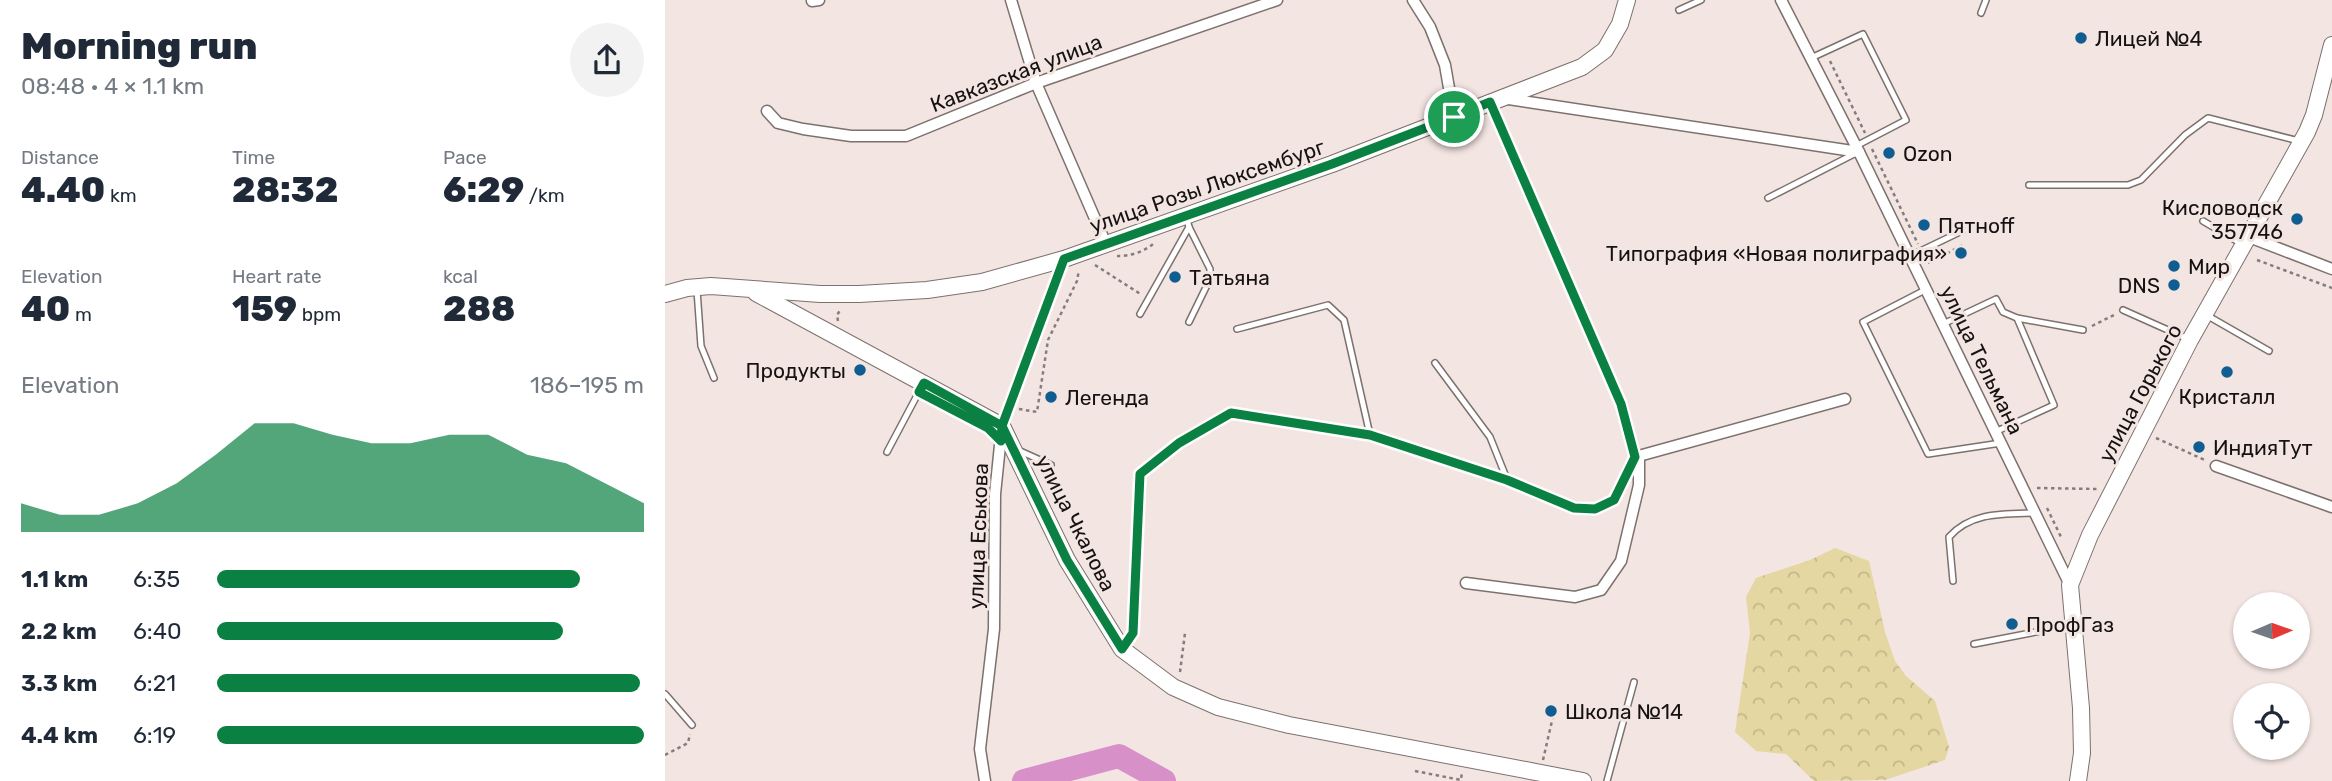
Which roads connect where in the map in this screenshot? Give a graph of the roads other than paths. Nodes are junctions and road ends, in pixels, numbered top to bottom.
1 (1011, 0) edge
2 (1277, 0) edge
3 (1413, 0) edge
4 (1627, 0) edge
5 (1701, 0) edge
6 (1781, 0) edge
7 (1986, 0) edge
8 (1679, 10) dead end
9 (1981, 13) dead end
10 (2332, 45) edge
11 (1811, 58) junction
12 (1036, 83) junction
13 (1495, 100) junction
14 (767, 111) dead end
15 (1454, 117) junction
16 (2302, 142) junction
17 (1857, 149) junction
18 (2029, 185) dead end
19 (1768, 198) dead end
20 (2203, 220) dead end
21 (1187, 221) junction
22 (1964, 230) dead end
23 (2247, 241) junction
24 (1106, 244) junction
25 (1910, 256) junction
26 (1064, 259) junction
27 (2332, 269) edge
28 (697, 287) junction
29 (1926, 289) junction
30 (751, 290) junction
31 (665, 294) edge
32 (2123, 310) road end
33 (1140, 314) dead end
34 (2205, 314) junction
35 (2017, 318) junction
36 (1189, 322) dead end
37 (1943, 324) junction
38 (1237, 329) dead end
39 (2083, 330) road end
40 (2190, 340) junction
41 (2269, 351) dead end
42 (1435, 363) dead end
43 (714, 378) dead end
44 (924, 383) junction
45 (1845, 399) dead end
46 (1231, 413) road end
47 (1002, 426) junction
48 (1370, 435) junction
49 (1998, 438) junction
50 (1014, 448) junction
51 (887, 452) dead end
52 (1637, 457) junction
53 (1051, 465) dead end
54 (2216, 466) road end
55 (1507, 480) junction
56 (2332, 507) edge
57 (2034, 513) junction
58 (1952, 581) dead end
59 (1466, 583) dead end
60 (2070, 585) junction
61 (2072, 625) junction
62 (1974, 644) dead end
63 (1634, 682) dead end
64 (665, 694) edge
65 (692, 725) road end
66 (985, 780) edge
67 (1583, 781) edge
68 (1607, 781) edge
69 (2078, 781) edge

1 - 12 street
2 - 12 street, Кавказская улица
3 - 15 street
4 - 13 street, улица Розы Люксембург
5 - 8 lane
6 - 11 street, улица Тельмана
7 - 9 lane
10 - 16 street, улица Горького
11 - 17 street, улица Тельмана
11 - 17 lane
12 - 14 street, Кавказская улица
12 - 24 street
13 - 15 street, улица Розы Люксембург
13 - 17 street
13 - 52 street
15 - 21 street, улица Розы Люксембург
16 - 18 lane
16 - 23 street, улица Горького
17 - 19 lane
17 - 25 street, улица Тельмана
20 - 23 lane
21 - 24 street, улица Розы Люксембург
21 - 33 lane
21 - 36 lane
22 - 25 lane
23 - 27 street
23 - 34 street, улица Горького
24 - 26 street, улица Розы Люксембург
25 - 29 street, улица Тельмана
26 - 30 street, улица Розы Люксембург
26 - 47 street, улица Еськова
28 - 30 street
28 - 31 street
28 - 43 lane
29 - 37 street, улица Тельмана
29 - 49 lane
30 - 44 street
32 - 40 lane
34 - 40 street, улица Горького
34 - 41 lane
35 - 37 lane
35 - 39 lane
35 - 49 lane
37 - 49 street, улица Тельмана
38 - 48 lane
40 - 60 street, улица Горького
42 - 55 lane
44 - 47 street
44 - 51 lane
45 - 52 street
46 - 48 lane
47 - 50 street, улица Чкалова
47 - 66 street, улица Еськова
48 - 55 street
49 - 57 street, улица Тельмана
50 - 53 lane
50 - 67 street, улица Чкалова
52 - 55 street
52 - 59 street
54 - 56 street
57 - 58 lane
57 - 60 street, улица Тельмана
60 - 61 street, улица Горького
61 - 62 lane
61 - 69 street, улица Горького
63 - 68 lane
64 - 65 lane

